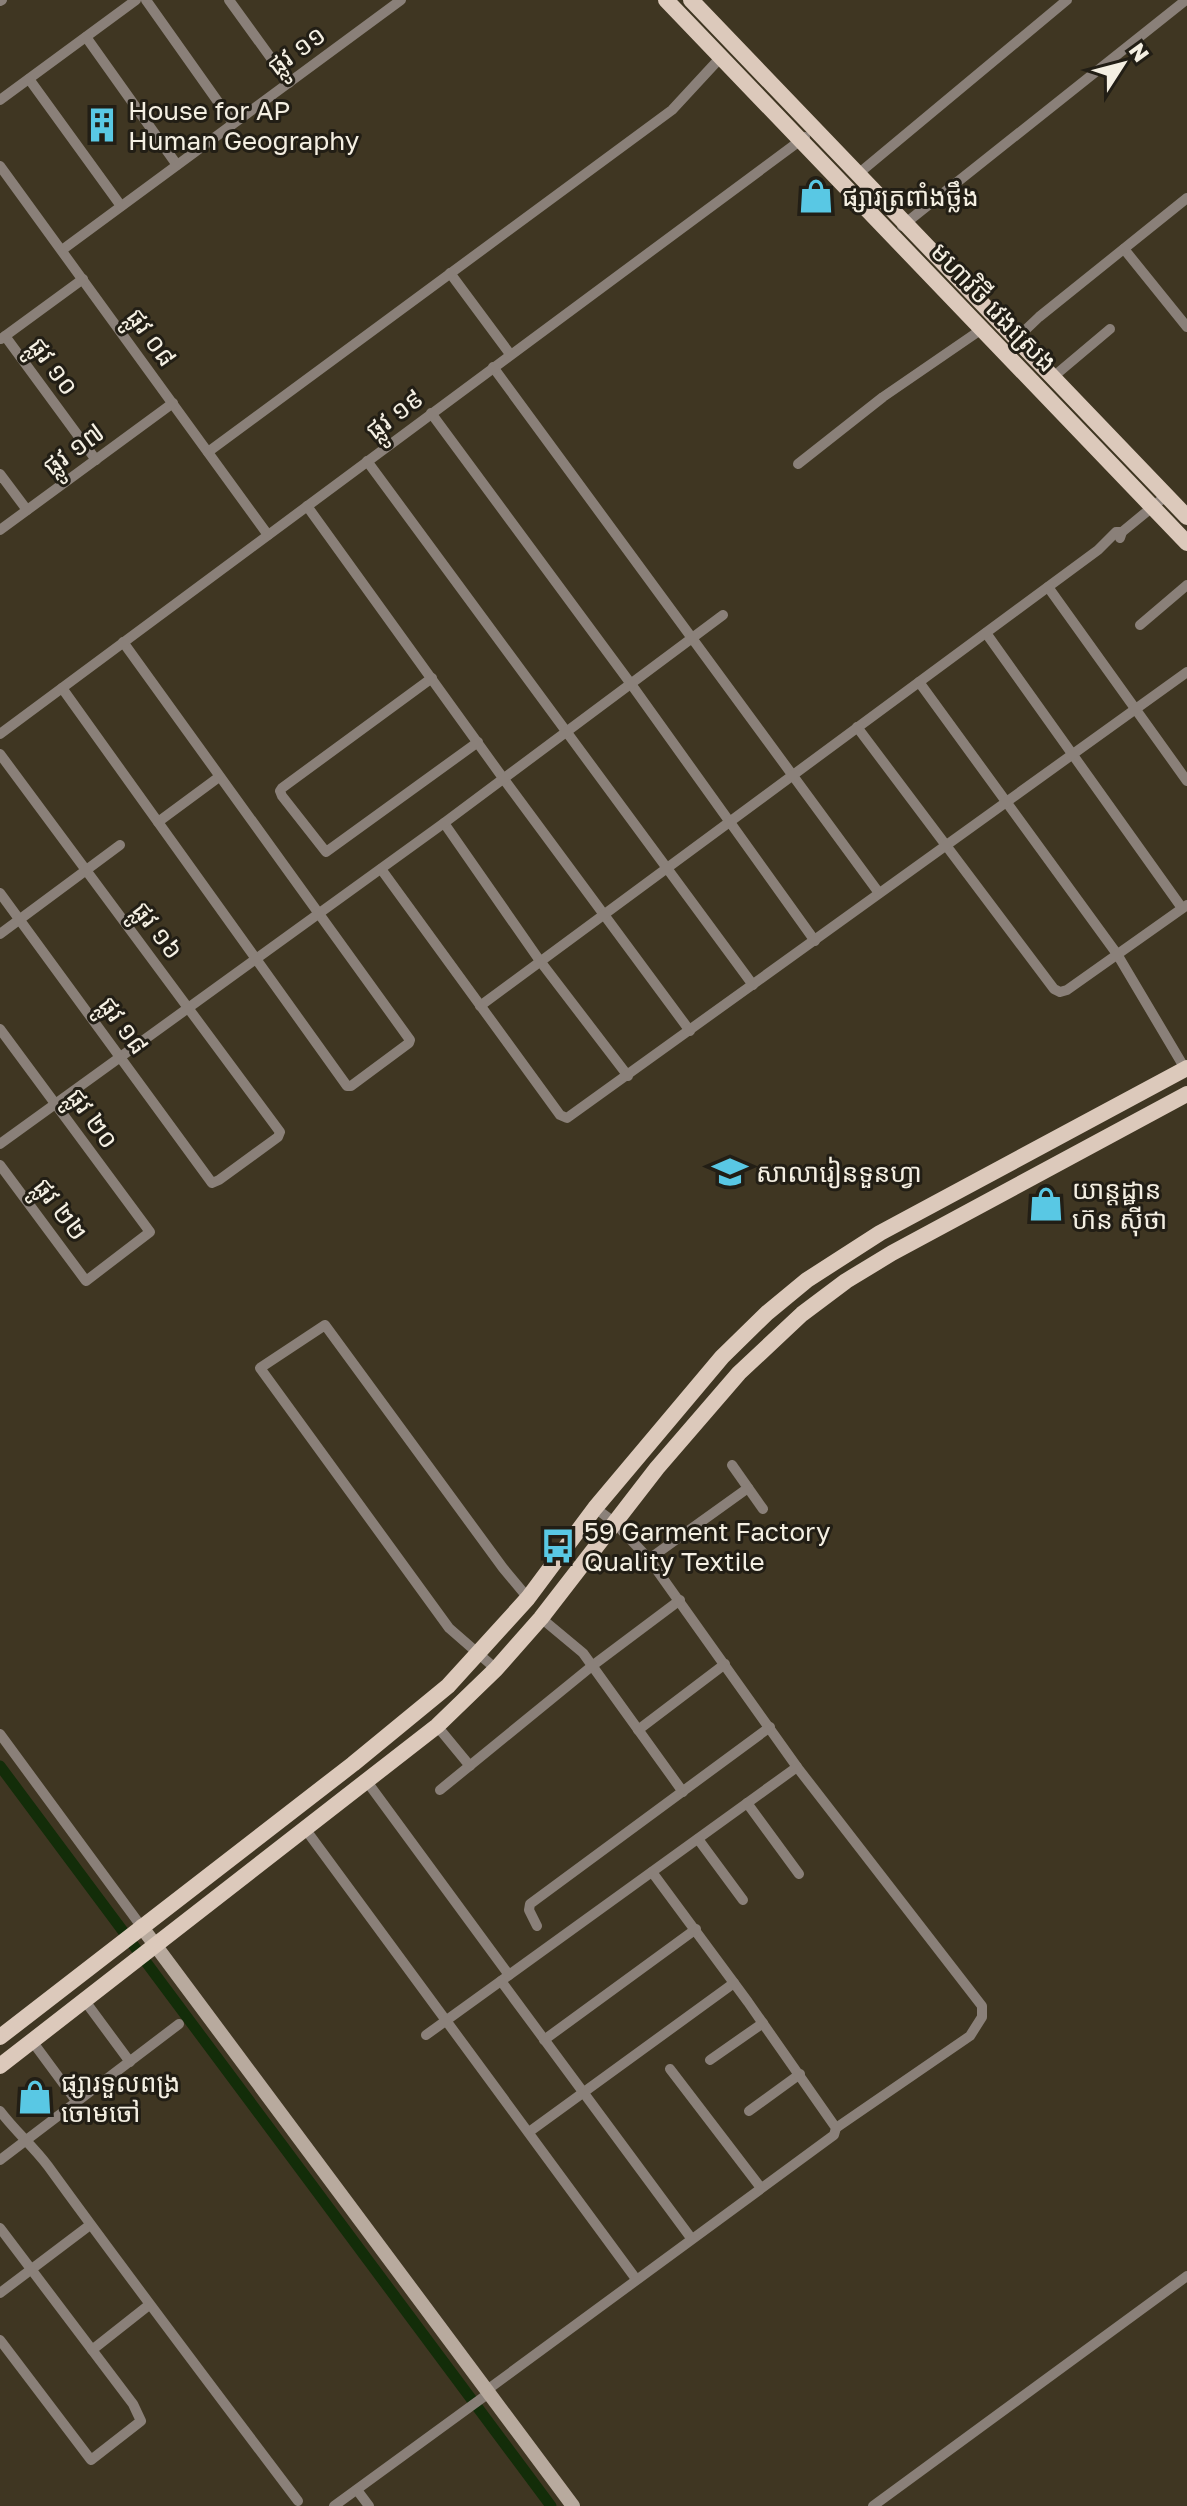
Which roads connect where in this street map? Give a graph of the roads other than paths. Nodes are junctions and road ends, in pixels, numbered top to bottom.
1 (136, 0) edge
2 (146, 0) edge
3 (229, 0) edge
4 (401, 0) edge
5 (666, 0) edge
6 (691, 0) edge
7 (1067, 0) edge
8 (1186, 0) edge
9 (86, 37) junction
10 (721, 57) junction
11 (29, 79) junction
12 (289, 83) junction
13 (0, 100) edge
14 (233, 123) junction
15 (814, 128) junction
16 (801, 140) junction
17 (177, 165) junction
18 (0, 166) edge
19 (858, 174) junction
20 (1187, 198) edge
21 (121, 206) junction
22 (905, 223) junction
23 (891, 234) junction
24 (1124, 249) junction
25 (62, 250) junction
26 (450, 273) junction
27 (83, 279) junction
28 (1187, 327) edge
29 (982, 329) junction
30 (1110, 329) dead end
31 (2, 338) edge
32 (1016, 339) junction
33 (510, 354) junction
34 (493, 367) junction
35 (1053, 377) junction
36 (173, 403) junction
37 (431, 413) junction
38 (208, 452) junction
39 (96, 460) junction
40 (367, 461) junction
41 (798, 464) dead end
42 (0, 474) edge
43 (1167, 495) junction
44 (307, 506) junction
45 (1154, 508) junction
46 (27, 510) junction
47 (1185, 512) edge
48 (1169, 524) junction
49 (0, 530) edge
50 (268, 535) junction
51 (1187, 543) edge
52 (1187, 585) edge
53 (1048, 587) junction
54 (723, 615) dead end
55 (1140, 625) dead end
56 (986, 633) junction
57 (692, 638) junction
58 (123, 642) junction
59 (1187, 672) edge
60 (432, 678) junction
61 (919, 682) junction
62 (631, 684) junction
63 (62, 688) junction
64 (1135, 709) junction
65 (857, 727) junction
66 (567, 731) junction
67 (0, 734) edge
68 (478, 742) junction
69 (0, 754) edge
70 (1070, 754) junction
71 (793, 775) junction
72 (219, 777) junction
73 (503, 778) junction
74 (1187, 781) edge
75 (1007, 801) junction
76 (158, 822) junction
77 (444, 823) junction
78 (729, 823) junction
79 (120, 845) dead end
80 (946, 846) junction
81 (381, 869) junction
82 (666, 869) junction
83 (86, 870) junction
84 (0, 893) edge
85 (879, 893) junction
86 (1185, 907) edge
87 (317, 914) junction
88 (604, 914) junction
89 (19, 920) junction
90 (0, 934) edge
91 (815, 941) junction
92 (1117, 954) junction
93 (255, 960) junction
94 (540, 961) junction
95 (753, 985) junction
96 (480, 1006) junction
97 (187, 1007) junction
98 (0, 1029) edge
99 (690, 1031) junction
100 (119, 1056) junction
101 (1186, 1070) edge
102 (628, 1076) junction
103 (1187, 1094) edge
104 (55, 1104) junction
105 (0, 1144) edge
106 (0, 1165) edge
107 (212, 1183) joint
108 (854, 1249) junction
109 (866, 1269) junction
110 (86, 1281) joint
111 (767, 1313) junction
112 (780, 1332) junction
113 (732, 1465) dead end
114 (748, 1488) junction
115 (595, 1508) junction
116 (763, 1509) dead end
117 (614, 1522) junction
118 (649, 1559) junction
119 (528, 1598) junction
120 (680, 1600) junction
121 (541, 1618) junction
122 (479, 1653) junction
123 (725, 1664) junction
124 (592, 1666) junction
125 (496, 1669) junction
126 (437, 1726) junction
127 (770, 1727) junction
128 (638, 1730) junction
129 (0, 1734) edge
130 (470, 1766) junction
131 (797, 1767) junction
132 (368, 1783) junction
133 (440, 1790) dead end
134 (683, 1792) junction
135 (747, 1803) junction
136 (306, 1830) junction
137 (698, 1839) junction
138 (652, 1872) junction
139 (799, 1874) dead end
140 (743, 1900) dead end
141 (537, 1926) dead end
142 (696, 1929) junction
143 (131, 1934) junction
144 (146, 1952) junction
145 (505, 1978) junction
146 (734, 1983) junction
147 (85, 2001) junction
148 (447, 2019) junction
149 (763, 2023) junction
150 (179, 2024) dead end
151 (426, 2035) dead end
152 (0, 2037) edge
153 (544, 2040) junction
154 (32, 2041) junction
155 (710, 2060) dead end
156 (130, 2062) junction
157 (0, 2066) edge
158 (670, 2069) dead end
159 (800, 2074) junction
160 (583, 2092) junction
161 (77, 2102) junction
162 (0, 2111) edge
163 (749, 2111) dead end
164 (836, 2128) junction
165 (529, 2132) junction
166 (25, 2141) junction
167 (0, 2160) edge
168 (761, 2188) junction
169 (90, 2225) junction
170 (0, 2228) edge
171 (691, 2238) junction
172 (31, 2270) junction
173 (1187, 2276) edge
174 (636, 2279) junction
175 (0, 2293) edge
176 (149, 2305) junction
177 (0, 2340) edge
178 (92, 2350) junction
179 (483, 2397) junction
180 (357, 2490) junction
181 (298, 2501) dead end
182 (334, 2506) edge
183 (369, 2506) edge
184 (573, 2506) edge
185 (873, 2506) edge

1 - 9 street
2 - 14 street
3 - 12 street
4 - 12 street, ផ្លូវ ១១
5 - 10 main road, មហាវិថី វេងស្រេង
6 - 15 main road, មហាវិថី វេងស្រេង
7 - 19 street
8 - 22 street
9 - 11 street
9 - 17 street
10 - 16 main road, មហាវិថី វេងស្រេង
10 - 26 street
11 - 13 street
11 - 21 street
12 - 14 street, ផ្លូវ ១១
14 - 17 street, ផ្លូវ ១១
15 - 16 street, ផ្លូវ ១៩
15 - 19 main road, មហាវិថី វេងស្រេង
16 - 23 main road, មហាវិថី វេងស្រេង
16 - 33 street, ផ្លូវ ១៩
17 - 21 street, ផ្លូវ ១១
18 - 25 street, ផ្លូវ ០៨
19 - 22 main road, មហាវិថី វេងស្រេង
20 - 24 street
21 - 25 street, ផ្លូវ ១១
22 - 23 street
22 - 32 main road, មហាវិថី វេងស្រេង
23 - 29 main road, មហាវិថី វេងស្រេង
24 - 28 street
24 - 32 street
25 - 27 street, ផ្លូវ ០៨
26 - 33 street
26 - 38 street
27 - 31 street
27 - 36 street, ផ្លូវ ០៨
29 - 41 street
29 - 45 main road, មហាវិថី វេងស្រេង
30 - 35 street
31 - 39 street, ផ្លូវ ១០
32 - 35 main road, មហាវិថី វេងស្រេង
33 - 34 street, ផ្លូវ ១៩
34 - 37 street, ផ្លូវ ១៩
34 - 57 street
35 - 43 main road, មហាវិថី វេងស្រេង
36 - 38 street, ផ្លូវ ០៨
36 - 39 street, ផ្លូវ ១៧
37 - 40 street, ផ្លូវ ១៩
37 - 62 street
38 - 50 street, ផ្លូវ ០៨
39 - 46 street, ផ្លូវ ១៧
40 - 44 street, ផ្លូវ ១៩
40 - 66 street
42 - 46 street
43 - 45 street
43 - 47 main road, មហាវិថី វេងស្រេង
44 - 50 street, ផ្លូវ ១៩
44 - 60 street
45 - 48 main road, មហាវិថី វេងស្រេង
45 - 53 street
46 - 49 street, ផ្លូវ ១៧
47 - 48 street
48 - 51 main road, មហាវិថី វេងស្រេង
50 - 58 street, ផ្លូវ ១៩
52 - 55 street
53 - 56 street
53 - 64 street
54 - 57 street
56 - 61 street
56 - 70 street
57 - 62 street
57 - 71 street
58 - 63 street, ផ្លូវ ១៩
58 - 72 street
59 - 64 street
60 - 68 street
60 - 68 street
61 - 65 street
61 - 75 street
62 - 66 street
62 - 78 street
63 - 67 street, ផ្លូវ ១៩
63 - 76 street
64 - 70 street
64 - 74 street
65 - 71 street
65 - 80 street
66 - 73 street
66 - 82 street
68 - 73 street
69 - 83 street, ផ្លូវ ១៦
70 - 75 street
70 - 86 street
71 - 78 street
71 - 85 street
72 - 76 street
72 - 87 street
73 - 77 street
73 - 88 street
75 - 80 street
75 - 92 street
76 - 93 street
77 - 81 street
77 - 94 street
78 - 82 street
78 - 91 street
79 - 83 street
80 - 85 street
80 - 92 street
81 - 87 street
81 - 96 street
82 - 88 street
82 - 95 street
83 - 89 street
83 - 97 street, ផ្លូវ ១៦
84 - 89 street, ផ្លូវ ១៨
85 - 91 street
86 - 92 street
87 - 93 street
87 - 93 street
88 - 94 street
88 - 99 street
89 - 90 street
89 - 100 street, ផ្លូវ ១៨
91 - 95 street
92 - 101 street
93 - 97 street
94 - 96 street
94 - 102 street
95 - 99 street
96 - 102 street
97 - 100 street
97 - 107 street, ផ្លូវ ១៦
98 - 104 street, ផ្លូវ ២០
99 - 102 street
100 - 104 street
100 - 107 street, ផ្លូវ ១៨
101 - 108 main road
103 - 109 main road
104 - 105 street
104 - 110 street, ផ្លូវ ២០
106 - 110 street, ផ្លូវ ២២
108 - 109 main road
108 - 111 main road
109 - 112 main road
111 - 112 main road
111 - 115 main road
112 - 117 main road
113 - 114 street
114 - 116 street
114 - 118 street
115 - 117 street
115 - 119 main road
117 - 118 street
117 - 121 main road
118 - 120 street
119 - 122 main road
119 - 122 street
120 - 123 street
120 - 124 street
121 - 124 street
121 - 125 main road
122 - 125 street
122 - 143 main road
123 - 127 street
123 - 128 street
124 - 128 street
124 - 130 street
125 - 126 main road
126 - 130 street
126 - 132 main road
127 - 131 street
127 - 134 street
128 - 134 street
129 - 143 street
130 - 133 street
131 - 135 street
131 - 164 street
132 - 136 main road
132 - 145 street
134 - 141 street
135 - 137 street
135 - 139 street
136 - 144 main road
136 - 148 street
137 - 138 street
137 - 140 street
138 - 142 street
138 - 145 street
142 - 146 street
142 - 153 street
143 - 144 street
143 - 152 main road
144 - 147 main road
144 - 179 street
145 - 148 street
145 - 153 street
146 - 149 street
146 - 160 street
147 - 154 main road
147 - 156 street
148 - 151 street
148 - 165 street
149 - 155 street
149 - 159 street
150 - 156 street
153 - 160 street
154 - 157 main road
154 - 161 street
156 - 161 street
158 - 168 street
159 - 163 street
159 - 164 street
160 - 165 street
160 - 171 street
161 - 166 street
162 - 166 street
164 - 168 street
165 - 174 street
166 - 167 street
166 - 169 street
168 - 171 street
169 - 172 street
169 - 176 street
170 - 172 street
171 - 174 street
172 - 175 street
172 - 178 street
173 - 185 street
174 - 179 street
176 - 178 street
176 - 181 street
177 - 178 street
179 - 180 street
179 - 184 street
180 - 182 street
180 - 183 street

